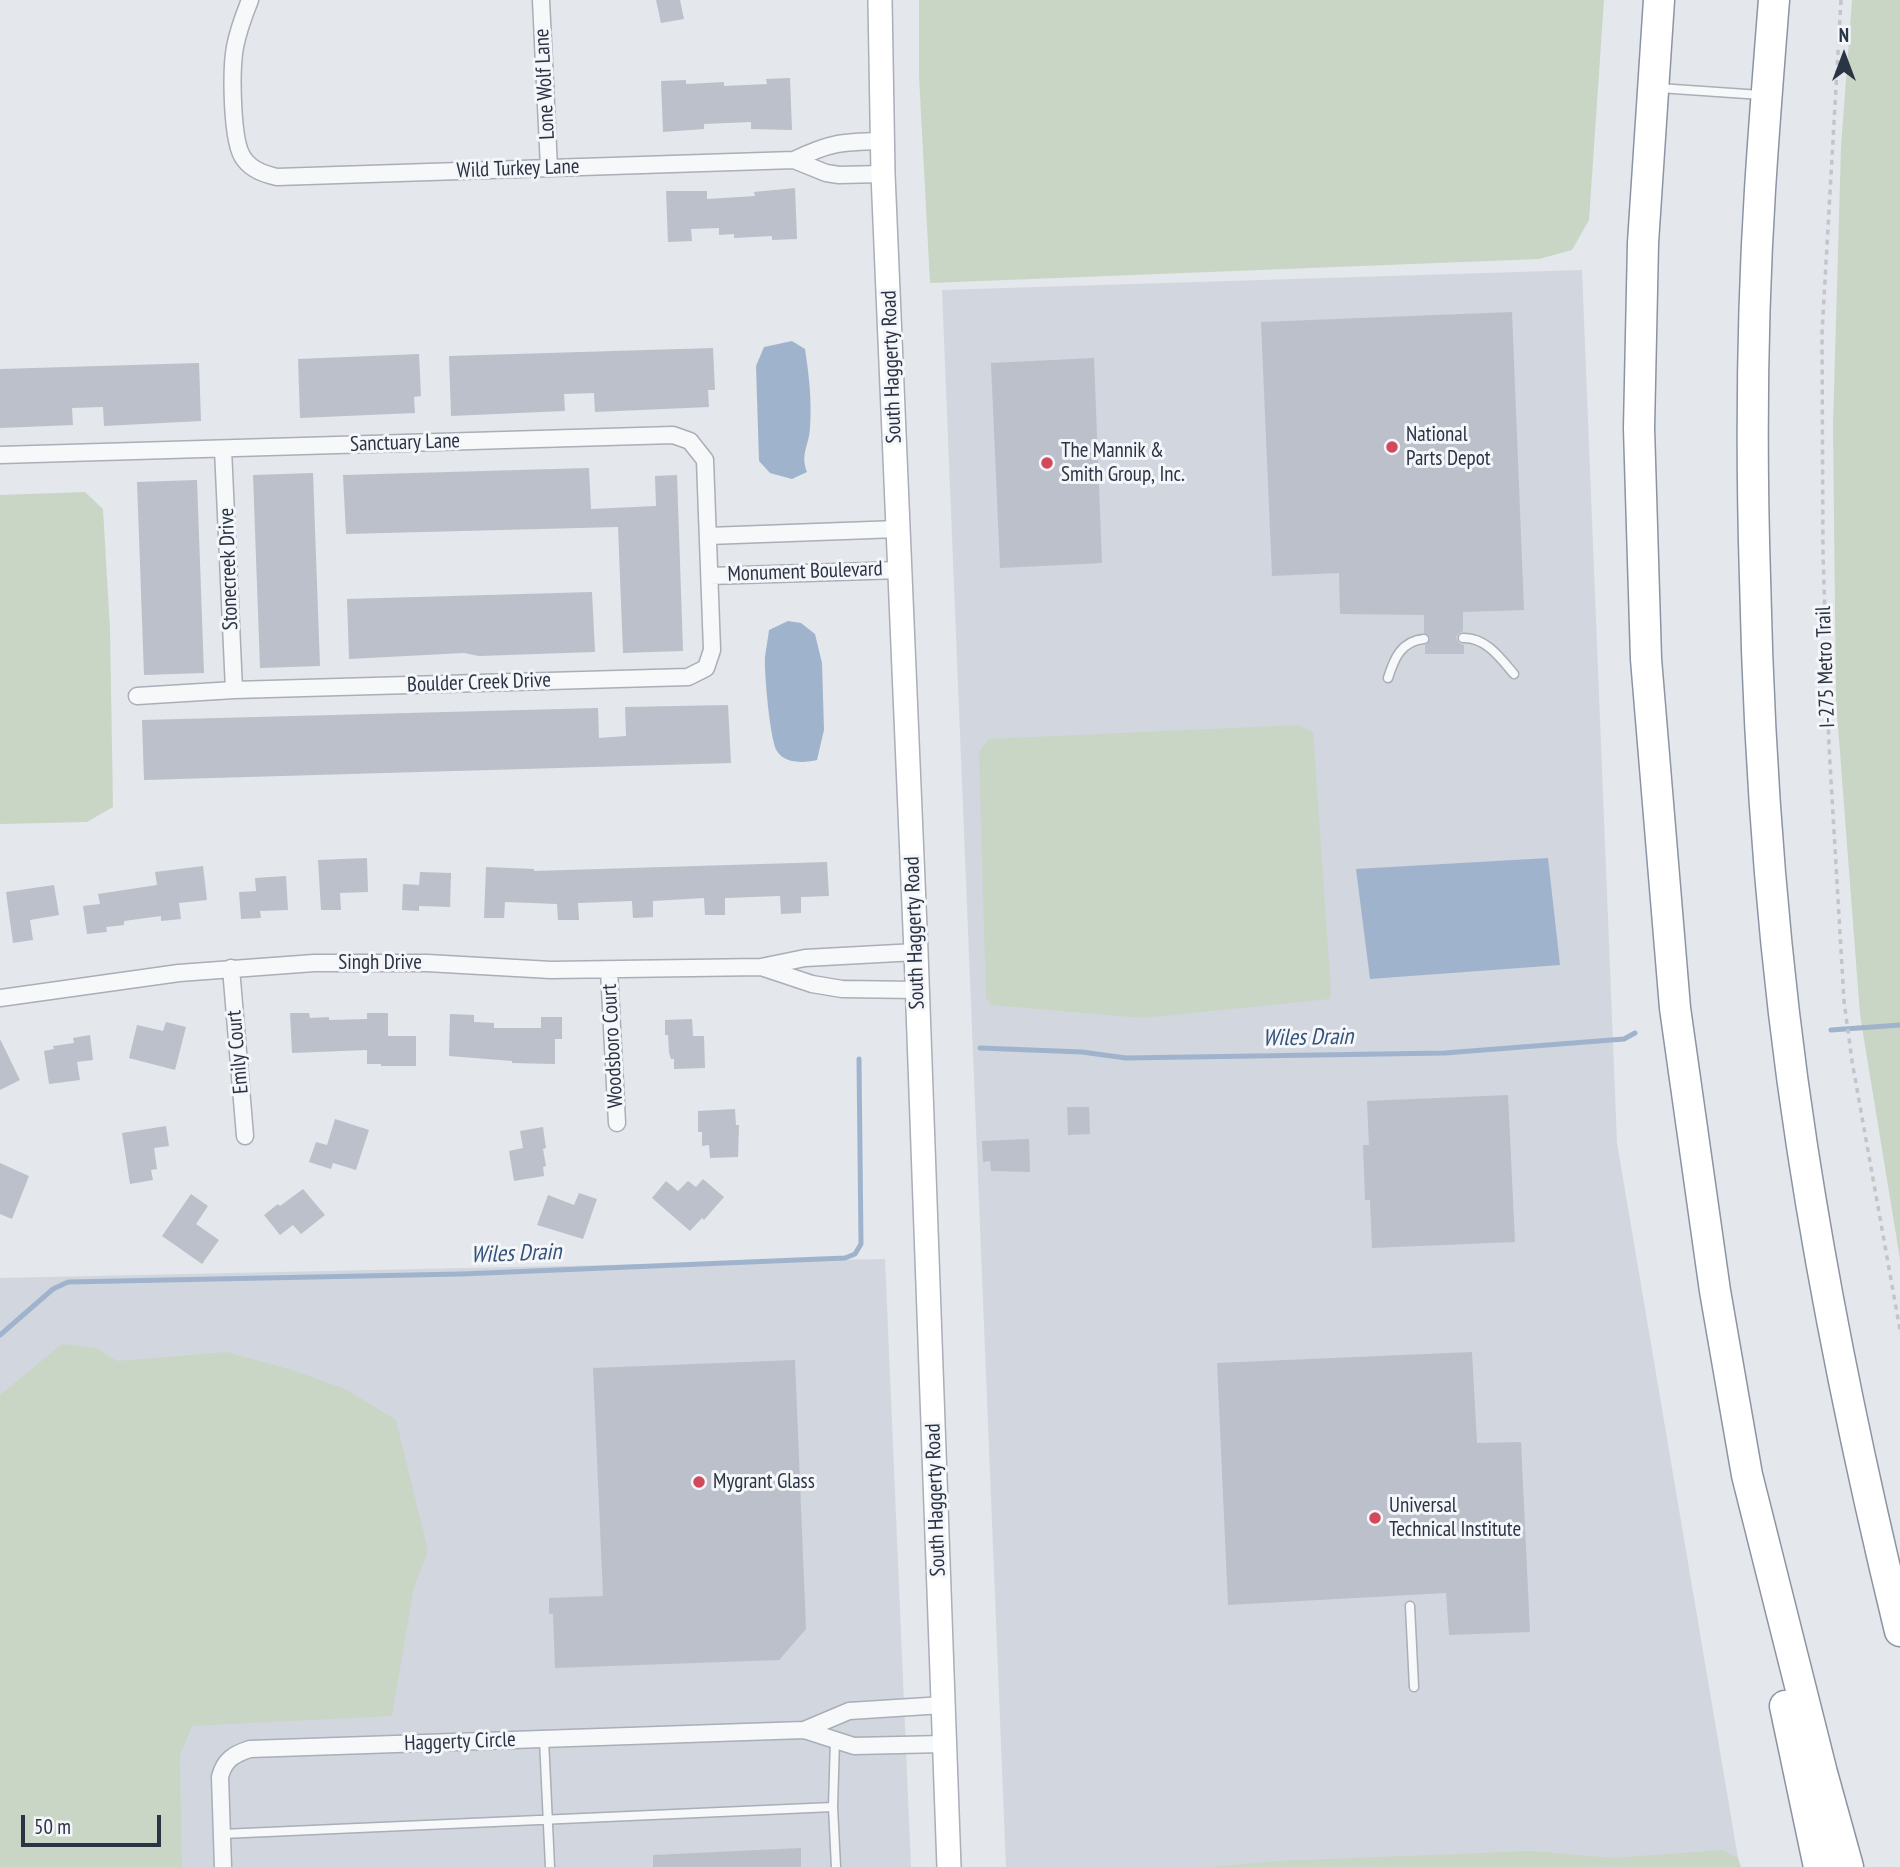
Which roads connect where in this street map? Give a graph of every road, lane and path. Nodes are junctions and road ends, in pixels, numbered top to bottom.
1 (250, 0) edge
2 (541, 0) edge
3 (880, 0) edge
4 (1658, 0) edge
5 (1774, 0) edge
6 (1841, 0) edge
7 (1652, 88) junction
8 (1767, 96) junction
9 (882, 141) junction
10 (794, 160) junction
11 (549, 168) junction
12 (883, 174) junction
13 (223, 449) junction
14 (0, 455) edge
15 (898, 529) junction
16 (708, 536) junction
17 (709, 555) joint
18 (900, 570) junction
19 (710, 576) junction
20 (1464, 638) dead end
21 (1424, 639) dead end
22 (1514, 674) dead end
23 (1388, 678) dead end
24 (234, 690) junction
25 (136, 695) dead end
26 (916, 953) junction
27 (761, 967) junction
28 (231, 968) junction
29 (609, 970) junction
30 (917, 990) junction
31 (0, 998) edge
32 (617, 1123) dead end
33 (245, 1136) dead end
34 (1900, 1330) edge
35 (1759, 1526) junction
36 (1410, 1606) dead end
37 (1900, 1632) edge
38 (1414, 1687) dead end
39 (943, 1705) junction
40 (804, 1730) junction
41 (544, 1739) junction
42 (835, 1740) junction
43 (944, 1744) junction
44 (833, 1807) junction
45 (548, 1820) junction
46 (222, 1834) junction
47 (223, 1867) edge
48 (550, 1867) edge
49 (836, 1867) edge
50 (949, 1867) edge
51 (1819, 1867) edge
52 (1848, 1867) edge

1 - 11 street, Wild Turkey Lane
2 - 11 street, Lone Wolf Lane
3 - 9 main road, South Haggerty Road
4 - 7 highway
5 - 8 highway
6 - 34 path, I-275 Metro Trail
7 - 8 lane
7 - 35 highway
8 - 37 highway
9 - 10 street, Wild Turkey Lane
9 - 12 main road, South Haggerty Road
10 - 11 street, Wild Turkey Lane
10 - 12 street, Wild Turkey Lane
12 - 15 main road, South Haggerty Road
13 - 14 street, Sanctuary Lane
13 - 16 street, Sanctuary Lane
13 - 24 street, Stonecreek Drive
15 - 16 street, Monument Boulevard
15 - 18 main road, South Haggerty Road
16 - 17 street, Sanctuary Lane
17 - 19 street, Boulder Creek Drive
18 - 19 street, Monument Boulevard
18 - 26 main road, South Haggerty Road
19 - 24 street, Boulder Creek Drive
20 - 22 lane
21 - 23 lane
24 - 25 street, Boulder Creek Drive
26 - 27 street, Singh Drive
26 - 30 main road, South Haggerty Road
27 - 29 street, Singh Drive
27 - 30 street, Singh Drive
28 - 29 street, Singh Drive
28 - 31 street, Singh Drive
28 - 33 street, Emily Court
29 - 32 street, Woodsboro Court
30 - 39 main road, South Haggerty Road
35 - 51 highway
35 - 52 highway
36 - 38 lane
39 - 40 street, Haggerty Circle
39 - 43 main road, South Haggerty Road
40 - 41 street, Haggerty Circle
40 - 42 street, Haggerty Circle
41 - 45 lane
41 - 46 street, Haggerty Circle
42 - 43 street, Haggerty Circle
42 - 44 lane
43 - 50 main road, South Haggerty Road
44 - 45 lane
44 - 49 lane
45 - 46 lane
45 - 48 lane
46 - 47 street, Haggerty Circle

